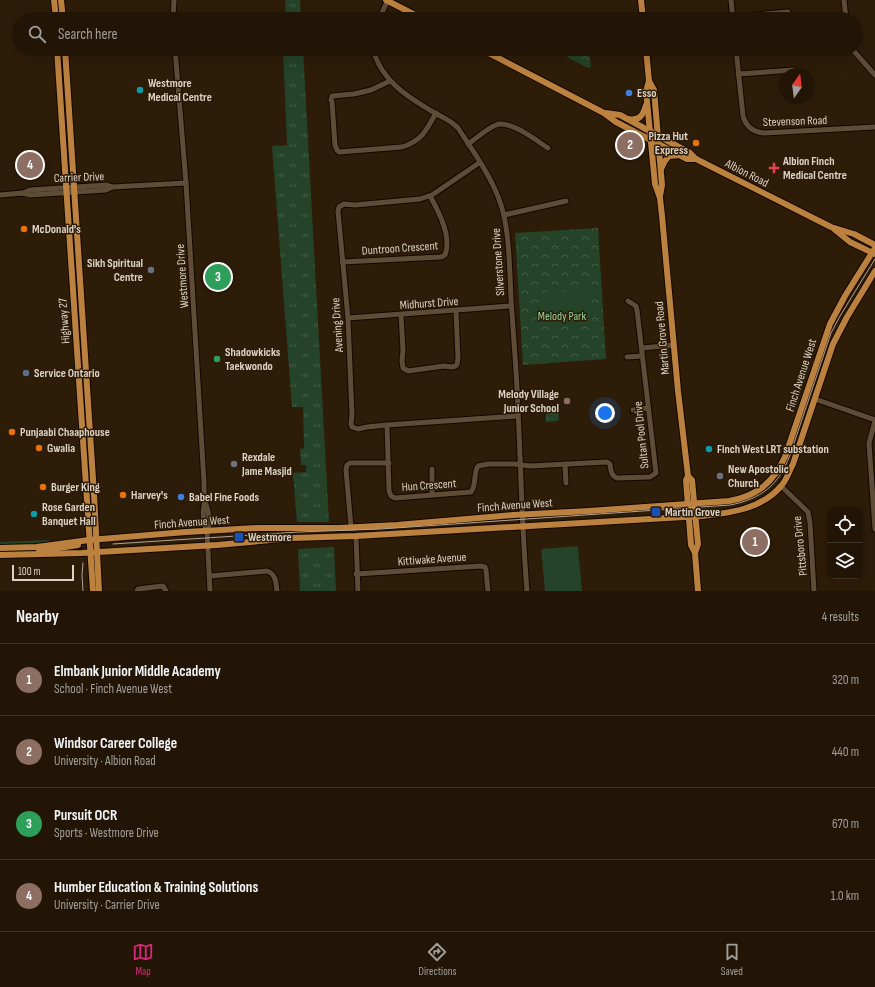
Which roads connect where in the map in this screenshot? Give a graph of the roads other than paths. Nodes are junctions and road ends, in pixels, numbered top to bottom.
1 (54, 0) edge
2 (61, 0) edge
3 (174, 0) edge
4 (388, 0) edge
5 (641, 0) edge
6 (731, 0) edge
7 (844, 0) edge
8 (55, 12) edge
9 (62, 12) edge
10 (173, 12) edge
11 (382, 12) edge
12 (410, 12) edge
13 (642, 12) edge
14 (732, 12) edge
15 (845, 12) edge
16 (57, 56) edge
17 (65, 56) edge
18 (176, 56) edge
19 (375, 56) edge
20 (494, 56) edge
21 (647, 56) edge
22 (737, 56) edge
23 (858, 56) edge
24 (779, 71) edge
25 (738, 74) junction
26 (875, 75) edge
27 (390, 81) junction
28 (649, 81) junction
29 (647, 102) junction
30 (436, 113) junction
31 (604, 113) junction
32 (627, 119) junction
33 (875, 127) edge
34 (650, 131) junction
35 (658, 135) junction
36 (651, 140) junction
37 (468, 144) junction
38 (658, 144) junction
39 (548, 148) dead end
40 (681, 156) junction
41 (696, 159) junction
42 (480, 163) junction
43 (661, 169) junction
44 (186, 183) junction
45 (66, 190) junction
46 (74, 190) junction
47 (0, 195) edge
48 (430, 196) junction
49 (660, 198) junction
50 (566, 201) dead end
51 (504, 215) junction
52 (831, 227) junction
53 (875, 245) edge
54 (874, 252) edge
55 (342, 262) junction
56 (875, 271) edge
57 (628, 301) dead end
58 (511, 306) junction
59 (456, 311) junction
60 (401, 315) junction
61 (348, 318) junction
62 (674, 345) junction
63 (642, 348) junction
64 (642, 356) junction
65 (627, 357) dead end
66 (815, 399) junction
67 (648, 408) junction
68 (633, 410) dead end
69 (518, 416) junction
70 (875, 420) edge
71 (387, 424) junction
72 (389, 462) junction
73 (520, 464) junction
74 (565, 464) junction
75 (432, 469) dead end
76 (688, 476) junction
77 (566, 483) dead end
78 (781, 486) junction
79 (432, 495) junction
80 (694, 503) junction
81 (688, 504) junction
82 (522, 515) junction
83 (696, 516) junction
84 (688, 517) junction
85 (523, 526) junction
86 (351, 527) junction
87 (875, 529) edge
88 (207, 531) junction
89 (356, 536) junction
90 (97, 541) junction
91 (89, 542) junction
92 (207, 545) junction
93 (0, 548) edge
94 (97, 552) junction
95 (90, 553) junction
96 (695, 553) junction
97 (0, 555) edge
98 (20, 555) junction
99 (356, 574) junction
100 (210, 576) junction
101 (93, 591) edge
102 (99, 591) edge
103 (137, 591) edge
104 (166, 591) edge
105 (210, 591) edge
106 (277, 591) edge
107 (358, 591) edge
108 (488, 591) edge
109 (527, 591) edge
110 (698, 591) edge
111 (814, 591) edge

1 - 8 main road
2 - 9 main road
3 - 10 street
4 - 11 street
4 - 12 main road
5 - 13 main road
6 - 14 street
7 - 15 street
16 - 45 main road, Highway 27
17 - 46 main road, Highway 27
18 - 44 street, Westmore Drive
19 - 27 street, Silverstone Drive
20 - 31 main road, Albion Road
21 - 28 main road, Martin Grove Road
22 - 25 street, Stevenson Road
23 - 26 street
24 - 25 street
25 - 33 street, Stevenson Road
27 - 30 street, Silverstone Drive
27 - 30 street
28 - 29 main road, Martin Grove Road
28 - 35 main road, Martin Grove Road
29 - 32 main road
29 - 34 main road, Martin Grove Road
30 - 37 street, Silverstone Drive
31 - 32 main road, Albion Road
31 - 36 main road, Albion Road
32 - 34 main road, Albion Road
34 - 35 main road, Albion Road
34 - 36 main road, Martin Grove Road
35 - 38 main road, Martin Grove Road
35 - 41 main road, Albion Road
36 - 38 main road, Albion Road
36 - 49 main road, Martin Grove Road
37 - 39 street
37 - 42 street, Silverstone Drive
38 - 40 main road, Albion Road
38 - 43 main road, Martin Grove Road
40 - 41 main road, Albion Road
40 - 43 main road
41 - 52 main road, Albion Road
42 - 48 street, Avening Drive
42 - 51 street, Silverstone Drive
43 - 49 main road, Martin Grove Road
44 - 46 street, Carrier Drive
44 - 88 street, Westmore Drive
45 - 46 street, Carrier Drive
45 - 47 street, Carrier Drive
45 - 91 main road, Highway 27
46 - 90 main road, Highway 27
48 - 55 street, Avening Drive
48 - 55 street, Duntroon Crescent
49 - 62 main road, Martin Grove Road
50 - 51 street
51 - 58 street, Silverstone Drive
52 - 53 main road, Albion Road
52 - 54 main road, Albion Road
54 - 80 main road, Finch Avenue West
55 - 61 street, Avening Drive
56 - 66 main road, Finch Avenue West
57 - 63 street, Sultan Pool Drive
58 - 59 street, Midhurst Drive
58 - 69 street, Silverstone Drive
59 - 60 street, Midhurst Drive
59 - 60 street
60 - 61 street, Midhurst Drive
61 - 71 street, Avening Drive
62 - 63 street
62 - 76 main road, Martin Grove Road
63 - 64 street, Sultan Pool Drive
64 - 65 street
64 - 67 street, Sultan Pool Drive
66 - 70 street
66 - 78 main road, Finch Avenue West
67 - 68 street
67 - 74 street, Sultan Pool Drive
69 - 71 street, Avening Drive
69 - 73 street, Silverstone Drive
70 - 87 street
71 - 72 street, Hun Crescent
72 - 79 street, Hun Crescent
72 - 86 street
73 - 74 street, Sultan Pool Drive
73 - 79 street, Hun Crescent
73 - 82 street, Silverstone Drive
74 - 77 street
75 - 79 street
76 - 80 main road, Martin Grove Road
76 - 81 main road, Martin Grove Road
78 - 83 main road, Finch Avenue West
78 - 111 street, Pittsboro Drive
80 - 81 main road, Finch Avenue West
80 - 83 main road, Martin Grove Road
81 - 82 main road, Finch Avenue West
81 - 84 main road, Martin Grove Road
82 - 85 street, Silverstone Drive
82 - 86 main road, Finch Avenue West
83 - 84 main road, Finch Avenue West
83 - 96 main road, Martin Grove Road
84 - 85 main road, Finch Avenue West
84 - 96 main road, Martin Grove Road
85 - 89 main road, Finch Avenue West
85 - 109 street, Silverstone Drive
86 - 88 main road, Finch Avenue West
88 - 90 main road, Finch Avenue West
88 - 92 street, Westmore Drive
89 - 92 main road, Finch Avenue West
89 - 99 street
90 - 91 main road, Finch Avenue West
90 - 94 main road, Highway 27
91 - 93 main road, Finch Avenue West
91 - 95 main road, Highway 27
91 - 98 main road, Finch Avenue West
92 - 94 main road, Finch Avenue West
92 - 100 street, Westmore Drive
94 - 95 main road, Finch Avenue West
94 - 102 main road, Highway 27
95 - 98 main road, Finch Avenue West
95 - 101 main road, Highway 27
96 - 110 main road, Martin Grove Road
97 - 98 main road, Finch Avenue West
99 - 107 street
99 - 108 street, Kittiwake Avenue
100 - 105 street, Westmore Drive
100 - 106 street
103 - 104 street

